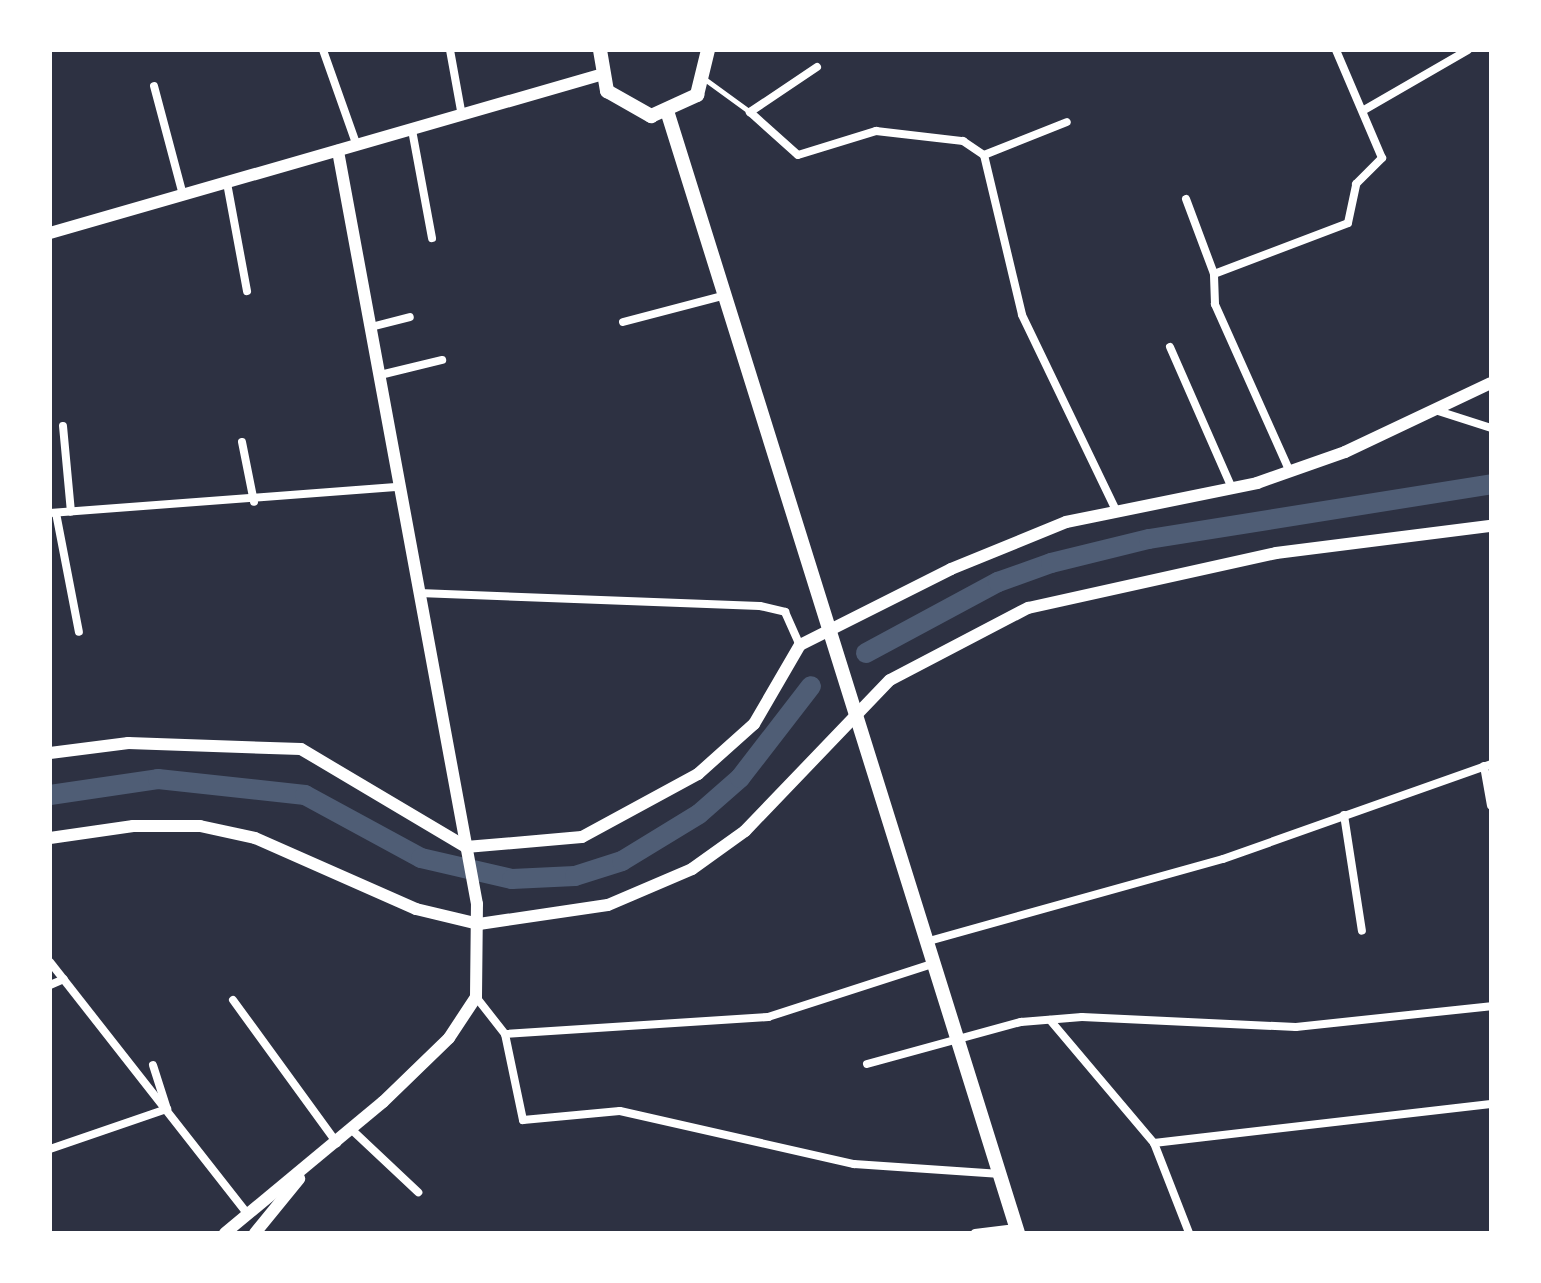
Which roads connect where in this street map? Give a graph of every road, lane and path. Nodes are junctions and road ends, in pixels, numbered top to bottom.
1 (323, 50) edge
2 (450, 50) edge
3 (600, 50) edge
4 (708, 50) edge
5 (1336, 50) edge
6 (1468, 50) edge
7 (817, 67) dead end
8 (600, 75) junction
9 (706, 80) junction
10 (154, 86) dead end
11 (1364, 110) junction
12 (750, 112) junction
13 (668, 114) junction
14 (462, 116) junction
15 (1067, 122) dead end
16 (412, 130) junction
17 (357, 146) junction
18 (338, 151) junction
19 (984, 155) junction
20 (227, 183) junction
21 (183, 195) junction
22 (1186, 199) dead end
23 (50, 233) edge
24 (432, 238) dead end
25 (1214, 274) junction
26 (247, 291) dead end
27 (726, 295) junction
28 (410, 317) dead end
29 (623, 322) dead end
30 (371, 327) junction
31 (1170, 347) dead end
32 (442, 360) dead end
33 (380, 375) junction
34 (1491, 383) edge
35 (1435, 410) junction
36 (63, 426) dead end
37 (1491, 428) edge
38 (242, 442) dead end
39 (1290, 472) junction
40 (399, 487) junction
41 (1232, 488) junction
42 (254, 502) junction
43 (71, 512) junction
44 (1117, 512) junction
45 (53, 513) edge
46 (1491, 526) edge
47 (419, 593) junction
48 (79, 632) dead end
49 (831, 640) junction
50 (800, 645) junction
51 (857, 713) junction
52 (50, 753) edge
53 (1487, 765) edge
54 (1491, 805) edge
55 (1344, 815) junction
56 (50, 838) edge
57 (466, 847) junction
58 (479, 924) junction
59 (1362, 931) dead end
60 (929, 941) junction
61 (50, 962) edge
62 (936, 963) junction
63 (64, 979) junction
64 (50, 985) edge
65 (476, 997) junction
66 (233, 1000) dead end
67 (1491, 1006) edge
68 (1050, 1020) junction
69 (505, 1034) junction
70 (958, 1037) junction
71 (867, 1064) dead end
72 (153, 1065) dead end
73 (1491, 1104) edge
74 (167, 1109) junction
75 (352, 1130) junction
76 (338, 1143) junction
77 (1154, 1143) junction
78 (50, 1149) edge
79 (308, 1167) junction
80 (1001, 1174) junction
81 (418, 1192) dead end
82 (246, 1212) junction
83 (1017, 1230) edge
84 (225, 1233) edge
85 (255, 1233) edge
86 (975, 1233) edge
87 (1189, 1233) edge

1 - 17 street
2 - 14 street
3 - 8 main road
4 - 9 main road
5 - 11 street
6 - 11 street
7 - 12 street
8 - 13 main road
8 - 14 street
9 - 12 lane
9 - 13 main road
10 - 21 street
11 - 25 street
12 - 19 street
13 - 27 main road
14 - 16 street
15 - 19 street
16 - 17 street
16 - 24 street
17 - 18 street
18 - 20 street
18 - 30 street
19 - 44 street
20 - 21 street
20 - 26 street
21 - 23 street
22 - 25 street
25 - 39 street
27 - 29 street
27 - 49 main road
28 - 30 street
30 - 33 street
31 - 41 street
32 - 33 street
33 - 40 street
34 - 35 street
35 - 37 street
35 - 39 street
36 - 43 street
38 - 42 street
39 - 41 street
40 - 42 street
40 - 47 street
41 - 44 street
42 - 43 street
43 - 45 street
44 - 49 street
45 - 48 street
46 - 51 street
47 - 50 street
47 - 57 street
49 - 50 street
49 - 51 main road
50 - 57 street
51 - 58 street
51 - 60 main road
52 - 57 street
53 - 54 street
53 - 55 street
55 - 59 street
55 - 60 street
56 - 58 street
57 - 58 street
58 - 65 street
60 - 62 main road
61 - 63 street
62 - 69 street
62 - 70 main road
63 - 64 street
63 - 74 street
65 - 69 street
65 - 75 street
66 - 76 street
67 - 68 street
68 - 70 street
68 - 77 street
69 - 80 street
70 - 71 street
70 - 80 main road
72 - 74 street
73 - 77 street
74 - 78 street
74 - 82 street
75 - 76 street
75 - 81 street
76 - 79 street
77 - 87 street
79 - 82 street
79 - 85 street
80 - 83 main road
82 - 84 street
83 - 86 street

